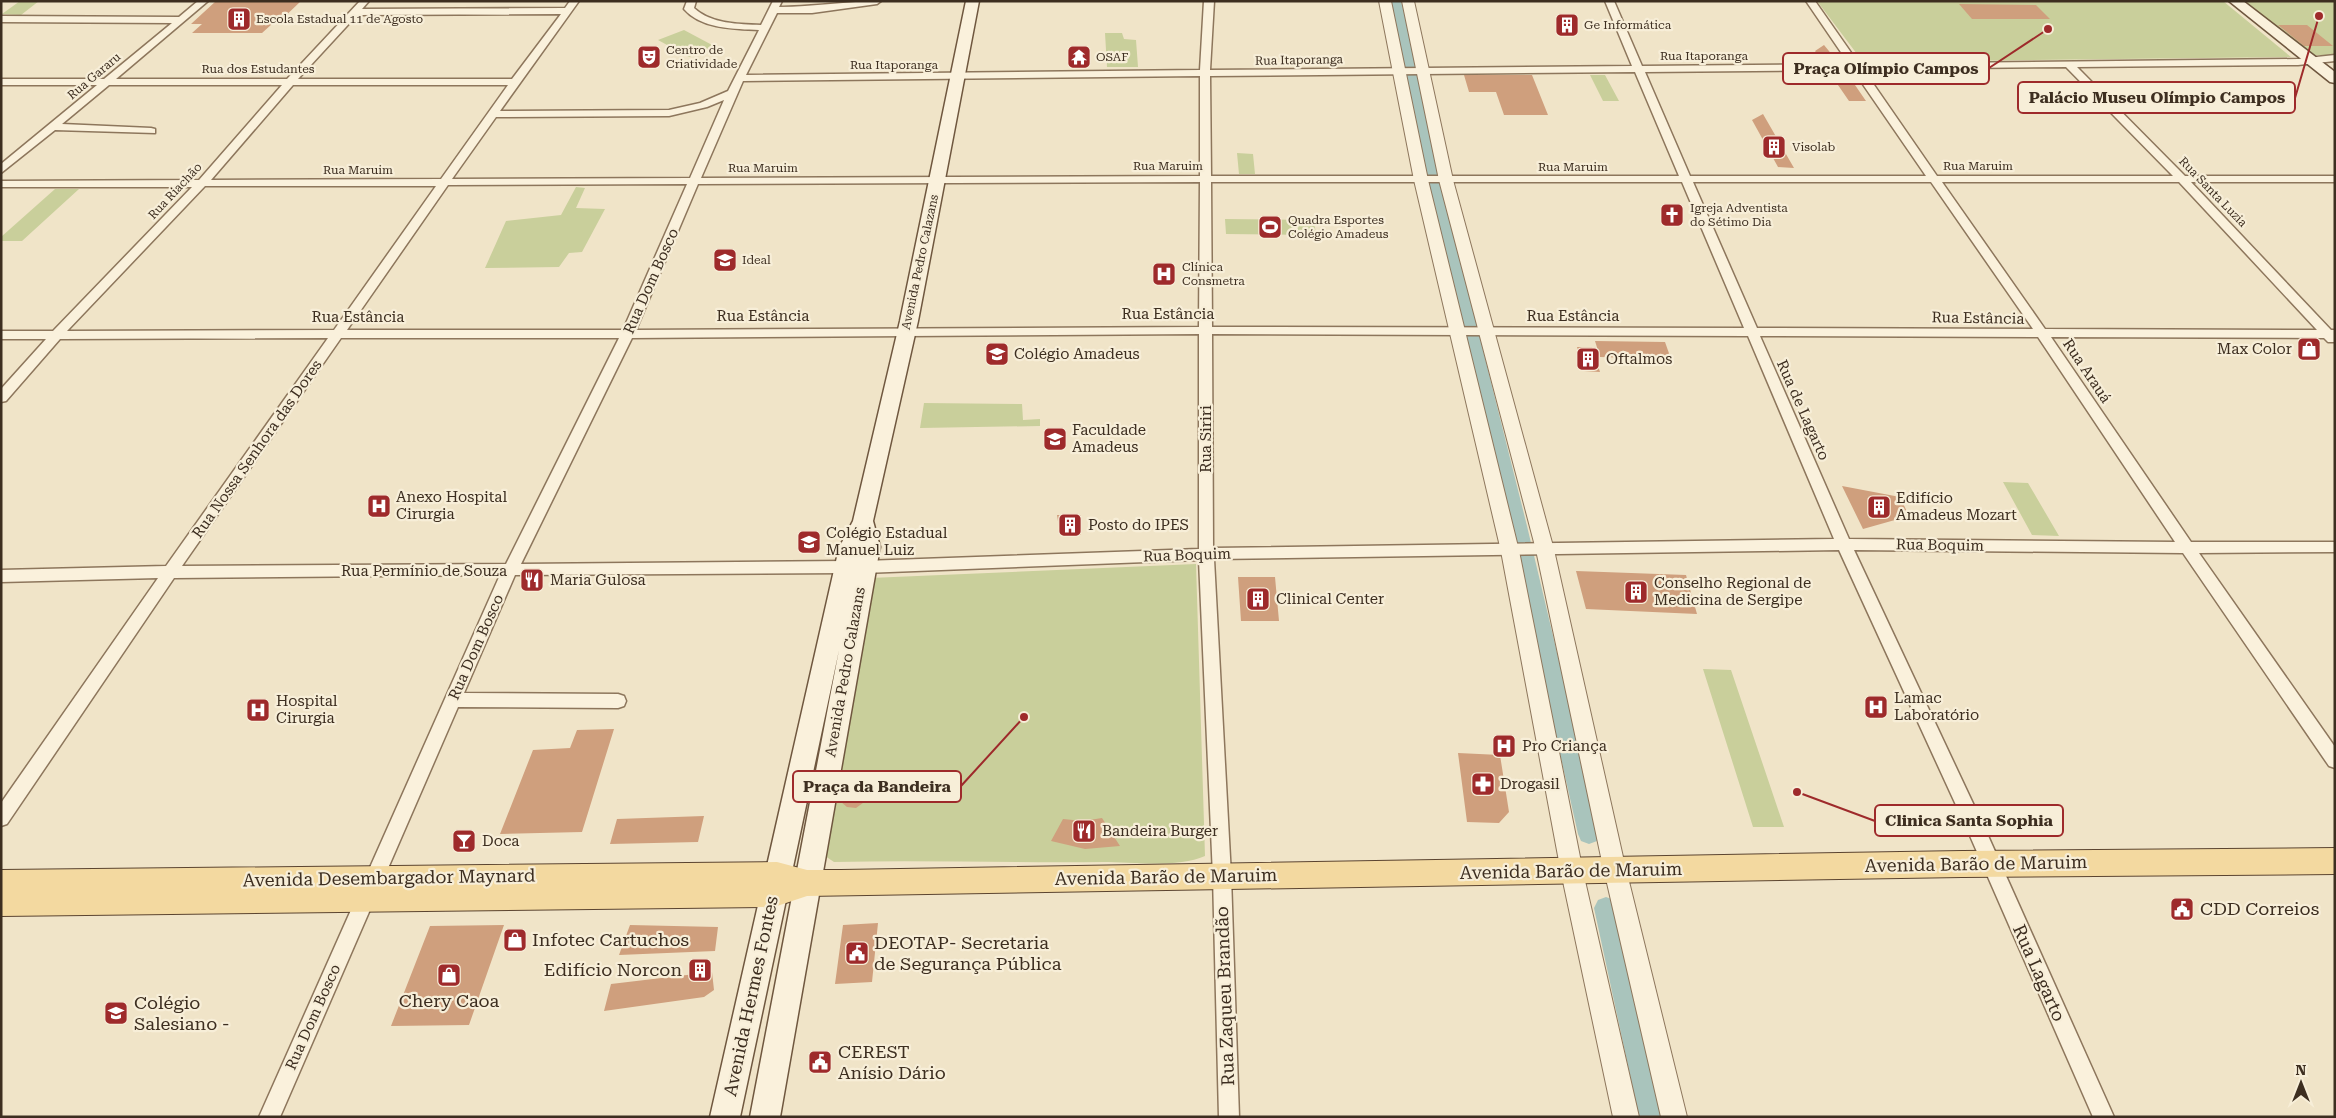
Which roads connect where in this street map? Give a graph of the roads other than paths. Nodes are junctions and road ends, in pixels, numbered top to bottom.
1 (204, 1) edge
2 (366, 1) edge
3 (574, 1) edge
4 (692, 1) edge
5 (877, 1) edge
6 (973, 1) edge
7 (1208, 1) edge
8 (1385, 1) edge
9 (1408, 1) edge
10 (1609, 1) edge
11 (1810, 1) edge
12 (2235, 1) edge
13 (776, 6) edge
14 (568, 11) junction
15 (356, 12) junction
16 (1, 19) edge
17 (182, 20) junction
18 (765, 28) junction
19 (2335, 58) edge
20 (2310, 60) junction
21 (2068, 64) junction
22 (1858, 68) junction
23 (1638, 69) junction
24 (1412, 71) junction
25 (1205, 74) junction
26 (956, 77) junction
27 (740, 78) junction
28 (2335, 79) edge
29 (1, 82) edge
30 (107, 82) junction
31 (290, 82) junction
32 (514, 82) junction
33 (732, 93) junction
34 (493, 114) junction
35 (52, 127) junction
36 (151, 131) dead end
37 (1, 170) edge
38 (1206, 179) junction
39 (2335, 179) edge
40 (1433, 180) junction
41 (1686, 180) junction
42 (1934, 180) junction
43 (2183, 180) junction
44 (695, 182) junction
45 (936, 182) junction
46 (202, 183) junction
47 (1, 184) edge
48 (444, 184) junction
49 (1206, 331) junction
50 (1462, 332) junction
51 (1482, 332) junction
52 (1752, 332) junction
53 (339, 333) junction
54 (628, 333) junction
55 (905, 333) junction
56 (1, 335) edge
57 (56, 335) junction
58 (2043, 335) junction
59 (2333, 337) edge
60 (1, 398) edge
61 (1844, 544) junction
62 (2335, 547) edge
63 (2187, 548) junction
64 (1540, 550) junction
65 (1514, 551) junction
66 (1206, 554) junction
67 (855, 567) junction
68 (510, 570) junction
69 (170, 572) junction
70 (1, 576) edge
71 (452, 700) junction
72 (618, 701) dead end
73 (2335, 760) edge
74 (1, 818) edge
75 (1976, 828) joint
76 (2335, 861) edge
77 (1614, 864) junction
78 (1990, 864) junction
79 (1571, 865) junction
80 (1222, 876) junction
81 (806, 883) junction
82 (1, 884) edge
83 (776, 884) junction
84 (369, 887) junction
85 (1, 902) edge
86 (269, 1117) edge
87 (725, 1117) edge
88 (765, 1117) edge
89 (1229, 1117) edge
90 (1626, 1117) edge
91 (1674, 1117) edge
92 (2104, 1117) edge

1 - 17 street, Rua Gararu
2 - 15 street, Rua Riachão
3 - 14 street, Rua Nossa Senhora das Dores
4 - 18 street
5 - 13 street
6 - 26 main road, Avenida Pedro Calazans
7 - 25 street, Rua Siriri
8 - 24 street
9 - 24 street
10 - 23 street, Rua de Lagarto
11 - 22 street, Rua Arauá
12 - 20 main road
13 - 18 street, Rua Dom Bosco
14 - 15 street
14 - 32 street, Rua Nossa Senhora das Dores
15 - 31 street, Rua Riachão
16 - 17 street
17 - 30 street, Rua Gararu
18 - 27 street, Rua Dom Bosco
19 - 20 street, Rua Itaporanga
20 - 21 street, Rua Itaporanga
20 - 28 main road
21 - 22 street, Rua Itaporanga
21 - 43 street, Rua Santa Luzia
22 - 23 street, Rua Itaporanga
22 - 42 street, Rua Arauá
23 - 24 street, Rua Itaporanga
23 - 41 street, Rua de Lagarto
24 - 25 street, Rua Itaporanga
24 - 40 street
24 - 40 street
25 - 26 street, Rua Itaporanga
25 - 38 street, Rua Siriri
26 - 27 street, Rua Itaporanga
26 - 45 main road, Avenida Pedro Calazans
27 - 33 street, Rua Dom Bosco
29 - 30 street, Rua dos Estudantes
30 - 31 street, Rua dos Estudantes
30 - 35 street, Rua Gararu
31 - 32 street, Rua dos Estudantes
31 - 46 street, Rua Riachão
32 - 34 street, Rua Nossa Senhora das Dores
33 - 34 street
33 - 44 street, Rua Dom Bosco
34 - 48 street, Rua Nossa Senhora das Dores
35 - 36 street
35 - 37 street, Rua Gararu
38 - 40 street, Rua Maruim
38 - 45 street, Rua Maruim
38 - 49 street, Rua Siriri
39 - 43 street, Rua Maruim
40 - 41 street, Rua Maruim
40 - 50 street
40 - 51 street
41 - 42 street, Rua Maruim
41 - 52 street, Rua de Lagarto
42 - 43 street, Rua Maruim
42 - 58 street, Rua Arauá
43 - 59 street, Rua Santa Luzia
44 - 45 street, Rua Maruim
44 - 48 street, Rua Maruim
44 - 54 street, Rua Dom Bosco
45 - 55 main road, Avenida Pedro Calazans
46 - 47 street, Rua Maruim
46 - 48 street, Rua Maruim
46 - 57 street, Rua Riachão
48 - 53 street, Rua Nossa Senhora das Dores
49 - 50 street, Rua Estância
49 - 55 street, Rua Estância
49 - 66 street, Rua Siriri
50 - 51 street, Rua Estância
50 - 65 street
51 - 52 street, Rua Estância
51 - 64 street
52 - 58 street, Rua Estância
52 - 61 street, Rua de Lagarto
53 - 54 street, Rua Estância
53 - 57 street, Rua Estância
53 - 69 street, Rua Nossa Senhora das Dores
54 - 55 street, Rua Estância
54 - 68 street, Rua Dom Bosco
55 - 67 main road, Avenida Pedro Calazans
56 - 57 street, Rua Estância
57 - 60 street, Rua Riachão
58 - 59 street, Rua Estância
58 - 63 street, Rua Arauá
61 - 63 street, Rua Boquim
61 - 64 street, Rua Boquim
61 - 75 street, Rua de Lagarto
62 - 63 street, Rua Boquim
63 - 73 street, Rua Arauá
64 - 65 street
64 - 77 street
65 - 66 street, Rua Boquim
65 - 79 street
66 - 67 street, Rua Boquim
66 - 80 street, Rua Siriri
67 - 68 street, Rua Permínio de Souza
67 - 81 main road, Avenida Pedro Calazans
67 - 83 main road, Avenida Pedro Calazans
68 - 69 street, Rua Permínio de Souza
68 - 71 street, Rua Dom Bosco
69 - 70 street, Rua Permínio de Souza
69 - 74 street, Rua Nossa Senhora das Dores
71 - 72 street
71 - 84 street, Rua Dom Bosco
75 - 78 street, Rua Lagarto
76 - 78 main road, Avenida Barão de Maruim
77 - 78 main road, Avenida Barão de Maruim
77 - 79 main road, Avenida Barão de Maruim
77 - 91 street
78 - 92 street, Rua Lagarto
79 - 80 main road, Avenida Barão de Maruim
79 - 90 street
80 - 81 main road, Avenida Barão de Maruim
80 - 89 street, Rua Zaqueu Brandão
81 - 83 main road, Avenida Barão de Maruim
81 - 88 main road, Avenida Hermes Fontes
82 - 84 main road, Avenida Desembargador Maynard
83 - 84 main road, Avenida Desembargador Maynard
83 - 87 main road, Avenida Hermes Fontes
84 - 85 main road, Avenida Desembargador Maynard
84 - 86 street, Rua Dom Bosco

